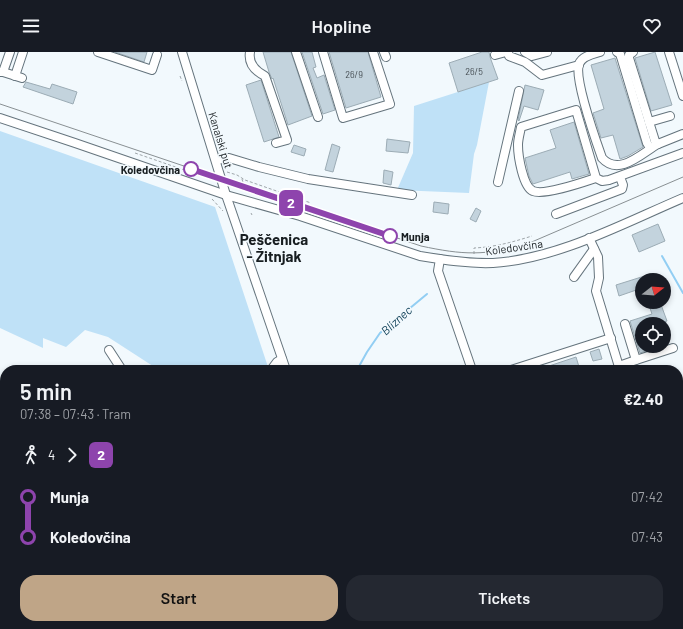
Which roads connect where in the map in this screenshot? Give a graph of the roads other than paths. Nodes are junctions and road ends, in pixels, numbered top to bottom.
1 (10, 52) edge
2 (23, 52) edge
3 (98, 52) edge
4 (182, 52) edge
5 (250, 52) edge
6 (296, 52) edge
7 (323, 52) edge
8 (373, 52) edge
9 (507, 52) edge
10 (525, 52) edge
11 (547, 52) edge
12 (600, 52) edge
13 (617, 52) edge
14 (633, 52) edge
15 (669, 52) edge
16 (157, 55) dead end
17 (495, 55) dead end
18 (579, 65) junction
19 (2, 72) edge
20 (519, 91) dead end
21 (683, 96) edge
22 (670, 116) dead end
23 (318, 117) dead end
24 (0, 118) edge
25 (649, 122) junction
26 (511, 127) junction
27 (521, 127) junction
28 (683, 134) edge
29 (276, 143) dead end
30 (654, 146) junction
31 (683, 153) edge
32 (216, 160) junction
33 (620, 177) junction
34 (596, 178) junction
35 (498, 182) dead end
36 (226, 194) junction
37 (412, 195) dead end
38 (683, 198) edge
39 (556, 214) dead end
40 (589, 238) junction
41 (594, 249) junction
42 (440, 259) junction
43 (574, 276) dead end
44 (625, 324) dead end
45 (611, 338) junction
46 (674, 348) dead end
47 (109, 350) dead end
48 (282, 359) junction
49 (636, 360) junction
50 (119, 365) edge
51 (275, 365) edge
52 (284, 365) edge
53 (470, 365) edge
54 (527, 365) edge
55 (619, 365) edge
56 (626, 365) edge

1 - 19 street
2 - 19 street
3 - 16 street
4 - 32 street, Kanalski put
5 - 29 street
6 - 23 street
7 - 8 street
9 - 17 street
9 - 18 street
10 - 11 street
12 - 18 street
13 - 30 street
14 - 25 street
15 - 21 street
18 - 30 street
20 - 26 street
22 - 25 street
24 - 36 street, Koledovčina
25 - 30 street
26 - 27 street
26 - 35 street
27 - 34 street
27 - 34 street
28 - 30 street
31 - 33 street
32 - 36 street, Kanalski put
32 - 37 street
33 - 34 street
33 - 39 street
36 - 42 street, Koledovčina
36 - 48 street, Kanalski put
38 - 40 street, Koledovčina
40 - 41 street
40 - 42 street, Koledovčina
41 - 43 street
41 - 45 street
42 - 53 street
44 - 49 street
45 - 54 street
45 - 55 street
46 - 49 street
47 - 50 street
48 - 51 street
48 - 52 street, Kanalski put
49 - 56 street

